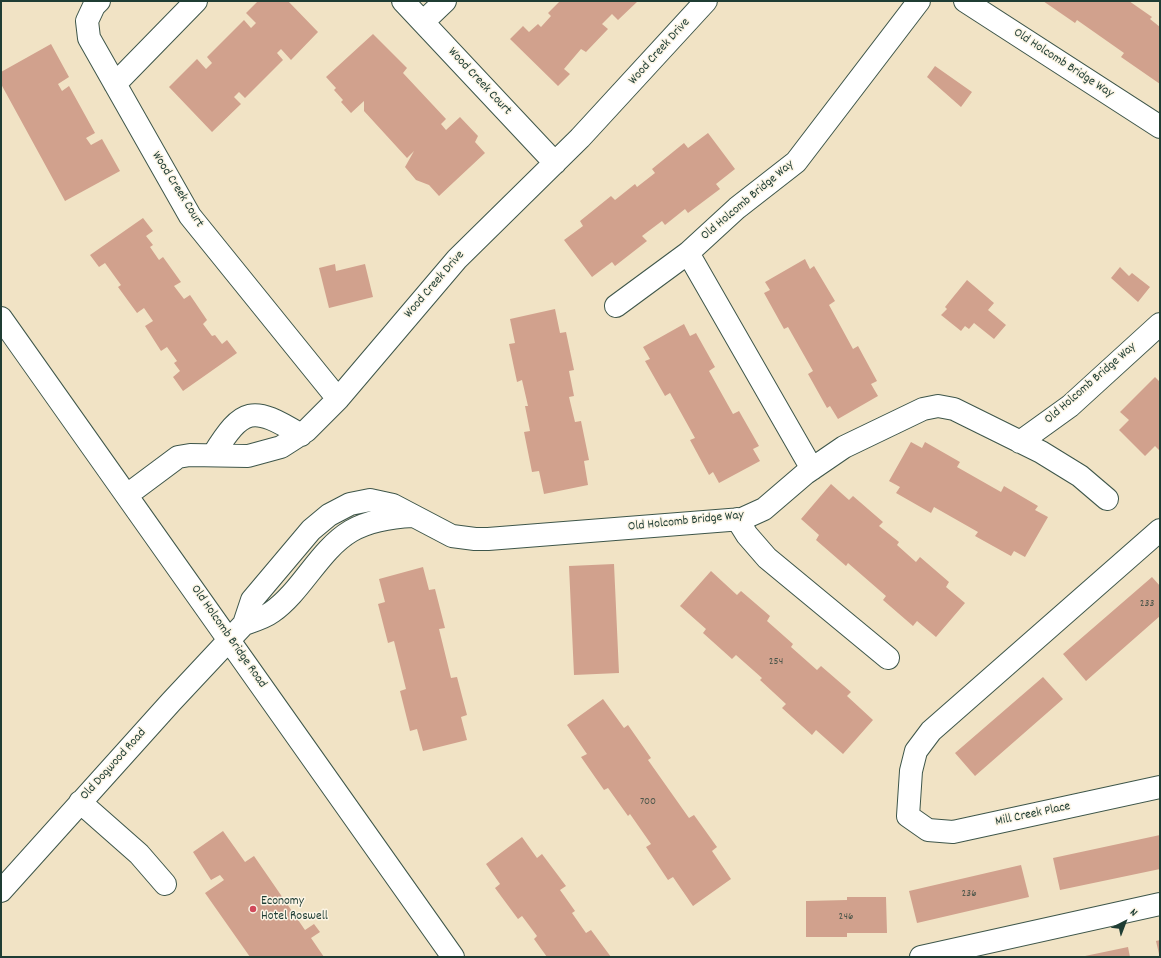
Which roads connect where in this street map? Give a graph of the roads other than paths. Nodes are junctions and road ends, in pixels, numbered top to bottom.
1 (99, 1) edge
2 (196, 1) edge
3 (403, 1) edge
4 (445, 1) edge
5 (706, 1) edge
6 (920, 1) edge
7 (965, 1) edge
8 (422, 22) junction
9 (115, 84) junction
10 (1160, 127) edge
11 (555, 163) junction
12 (688, 253) junction
13 (616, 306) dead end
14 (1, 318) edge
15 (1160, 324) edge
16 (338, 399) junction
17 (301, 435) junction
18 (1020, 442) junction
19 (213, 455) junction
20 (812, 469) junction
21 (127, 495) junction
22 (1107, 499) dead end
23 (737, 519) junction
24 (1160, 530) edge
25 (237, 632) junction
26 (888, 658) dead end
27 (1160, 787) edge
28 (80, 802) junction
29 (165, 884) dead end
30 (1, 891) edge
31 (1160, 904) edge
32 (997, 949) edge
33 (453, 957) edge
34 (921, 957) edge

1 - 9 street, Wood Creek Court
2 - 9 street
3 - 8 street, Wood Creek Court
4 - 8 street
5 - 11 street, Wood Creek Drive
6 - 12 street, Old Holcomb Bridge Way
7 - 10 street, Old Holcomb Bridge Way
8 - 11 street, Wood Creek Court
9 - 16 street, Wood Creek Court
11 - 16 street, Wood Creek Drive
12 - 13 street, Old Holcomb Bridge Way
12 - 20 street
14 - 21 street, Old Holcomb Bridge Road
15 - 18 street, Old Holcomb Bridge Way
16 - 17 street, Wood Creek Drive
17 - 19 street, Wood Creek Drive
17 - 19 street
18 - 20 street, Old Holcomb Bridge Way
18 - 22 street, Old Holcomb Bridge Way
19 - 21 street, Wood Creek Drive
20 - 23 street, Old Holcomb Bridge Way
21 - 25 street, Old Holcomb Bridge Road
23 - 25 street, Old Holcomb Bridge Way
23 - 26 street
24 - 27 street, Mill Creek Place
25 - 28 street, Old Dogwood Road
25 - 33 street, Old Holcomb Bridge Road
28 - 29 street
28 - 30 street, Old Dogwood Road
31 - 32 street
32 - 34 street

